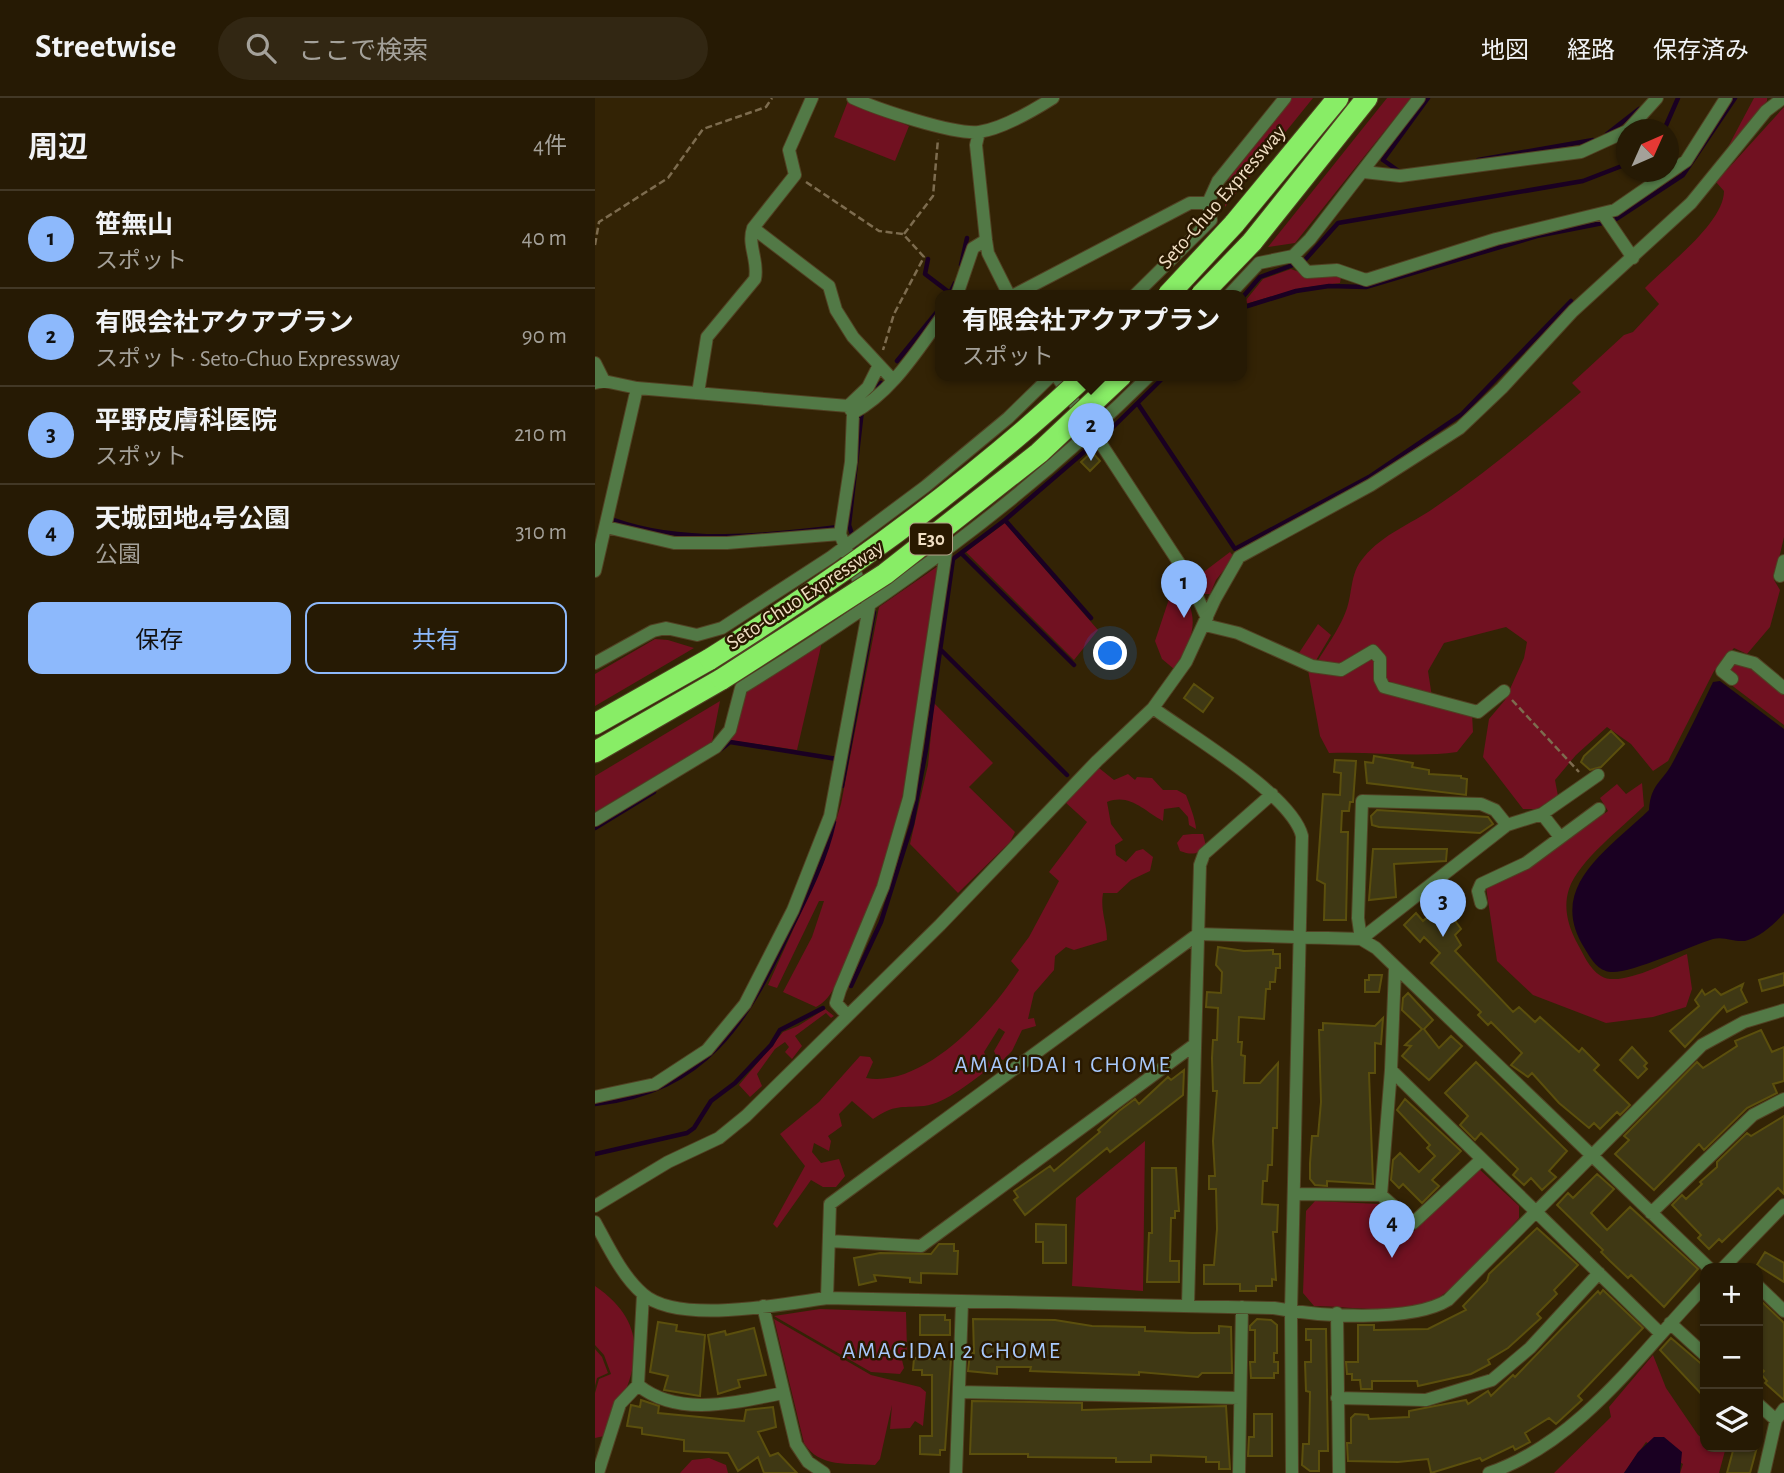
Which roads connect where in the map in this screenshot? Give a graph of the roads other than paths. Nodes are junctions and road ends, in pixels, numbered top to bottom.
1 (812, 98) edge
2 (853, 98) edge
3 (1053, 98) edge
4 (1285, 98) edge
5 (1338, 98) edge
6 (1367, 98) edge
7 (1419, 98) edge
8 (1657, 98) edge
9 (1726, 98) edge
10 (1783, 98) edge
11 (1637, 119) edge
12 (979, 132) junction
13 (1616, 135) edge
14 (1364, 172) junction
15 (1208, 203) junction
16 (1211, 220) junction
17 (1606, 220) junction
18 (753, 228) junction
19 (986, 240) junction
20 (1633, 258) junction
21 (1296, 261) junction
22 (1259, 263) junction
23 (959, 290) edge
24 (1009, 290) edge
25 (1022, 290) edge
26 (1140, 290) edge
27 (1173, 290) edge
28 (1206, 290) edge
29 (1234, 290) edge
30 (935, 325) edge
31 (595, 363) edge
32 (878, 367) junction
33 (893, 380) junction
34 (1048, 381) edge
35 (1058, 381) edge
36 (1080, 381) edge
37 (1116, 381) edge
38 (1144, 381) edge
39 (599, 382) edge
40 (637, 388) junction
41 (698, 393) junction
42 (857, 409) junction
43 (1094, 430) junction
44 (606, 527) junction
45 (846, 535) junction
46 (947, 552) junction
47 (1784, 561) edge
48 (595, 571) edge
49 (1780, 576) dead end
50 (872, 605) junction
51 (1206, 621) junction
52 (595, 663) edge
53 (1732, 679) dead end
54 (1784, 688) edge
55 (1504, 691) road end
56 (1153, 708) junction
57 (595, 724) edge
58 (618, 738) junction
59 (595, 752) edge
60 (595, 760) edge
61 (1593, 779) road end
62 (1272, 794) junction
63 (1599, 809) dead end
64 (1542, 814) junction
65 (595, 820) edge
66 (1507, 825) junction
67 (1560, 837) junction
68 (1481, 903) dead end
69 (1198, 934) junction
70 (1300, 936) junction
71 (1361, 939) junction
72 (1395, 969) junction
73 (1784, 1010) edge
74 (846, 1014) junction
75 (1194, 1045) junction
76 (1391, 1070) junction
77 (595, 1097) edge
78 (1784, 1099) edge
79 (1590, 1156) junction
80 (1482, 1158) junction
81 (1294, 1194) junction
82 (1381, 1195) junction
83 (1784, 1205) edge
84 (595, 1206) edge
85 (1535, 1210) junction
86 (1651, 1213) junction
87 (595, 1222) edge
88 (829, 1241) junction
89 (1704, 1263) edge
90 (1734, 1263) edge
91 (1599, 1273) junction
92 (1700, 1291) edge
93 (1763, 1291) edge
94 (643, 1295) junction
95 (827, 1298) junction
96 (962, 1302) junction
97 (1188, 1305) junction
98 (763, 1306) junction
99 (1242, 1307) junction
100 (1291, 1311) junction
101 (1784, 1311) edge
102 (1337, 1313) junction
103 (1670, 1323) junction
104 (1661, 1334) junction
105 (1700, 1350) edge
106 (638, 1385) junction
107 (959, 1392) junction
108 (783, 1393) junction
109 (1240, 1398) junction
110 (1337, 1398) junction
111 (1763, 1408) edge
112 (1784, 1409) edge
113 (1776, 1420) junction
114 (598, 1473) edge
115 (824, 1473) edge
116 (956, 1473) edge
117 (1238, 1473) edge
118 (1292, 1473) edge
119 (1339, 1473) edge
120 (1489, 1473) edge
121 (1764, 1473) edge

1 - 18 street
2 - 12 street
3 - 12 street
4 - 15 street
5 - 27 highway, Seto-Chuo Expressway, bridge
6 - 28 highway, bridge
7 - 14 street
8 - 11 street
9 - 17 street
10 - 20 street
12 - 19 street
13 - 14 street
14 - 21 street
15 - 16 street
15 - 25 street
16 - 22 street
16 - 26 street
17 - 20 street
17 - 21 street
18 - 32 street
18 - 41 street
19 - 23 street
19 - 24 street
20 - 51 street
21 - 22 street
22 - 29 street
30 - 33 street
31 - 39 street
32 - 33 street
32 - 42 street
33 - 42 street
34 - 45 street
35 - 43 street
36 - 57 highway, Seto-Chuo Expressway / E30, bridge
37 - 58 highway, Seto-Chuo Expressway / E30, bridge
38 - 43 street
39 - 40 street
40 - 41 street
40 - 44 street
41 - 42 street
42 - 45 street
43 - 46 street
43 - 51 street
44 - 45 street
44 - 48 street
45 - 50 street
45 - 52 street
46 - 50 street
46 - 74 street
47 - 49 street
50 - 65 street
50 - 77 street
51 - 55 street
51 - 56 street
53 - 54 street
56 - 62 street
56 - 74 street
58 - 59 highway, Seto-Chuo Expressway / E30
58 - 60 highway
61 - 64 street
62 - 69 street
62 - 70 street
63 - 67 street
64 - 66 street
64 - 67 street
66 - 71 street
66 - 71 street
67 - 68 street
69 - 70 street
69 - 75 street
69 - 88 street
70 - 71 street
70 - 81 street
71 - 72 street
72 - 76 street
72 - 79 street
73 - 79 street
74 - 84 street
75 - 88 street
75 - 97 street
76 - 80 street
76 - 82 street
78 - 86 street
79 - 85 street
79 - 86 street
80 - 82 street
80 - 85 street
81 - 82 street
81 - 100 street
83 - 90 street
85 - 91 street
85 - 102 street
86 - 89 street
87 - 94 street
88 - 95 street
91 - 104 street
91 - 110 street
92 - 103 street
93 - 101 street
94 - 98 street
94 - 106 street
95 - 96 street
95 - 98 street
96 - 97 street
96 - 107 street
97 - 99 street
98 - 108 street
99 - 100 street
99 - 109 street
100 - 102 street
100 - 118 street
102 - 110 street
103 - 104 street
103 - 105 street
104 - 120 street
106 - 108 street
106 - 114 street
107 - 109 street
107 - 116 street
108 - 115 street
109 - 117 street
110 - 119 street
111 - 113 street
112 - 113 street
113 - 121 street

